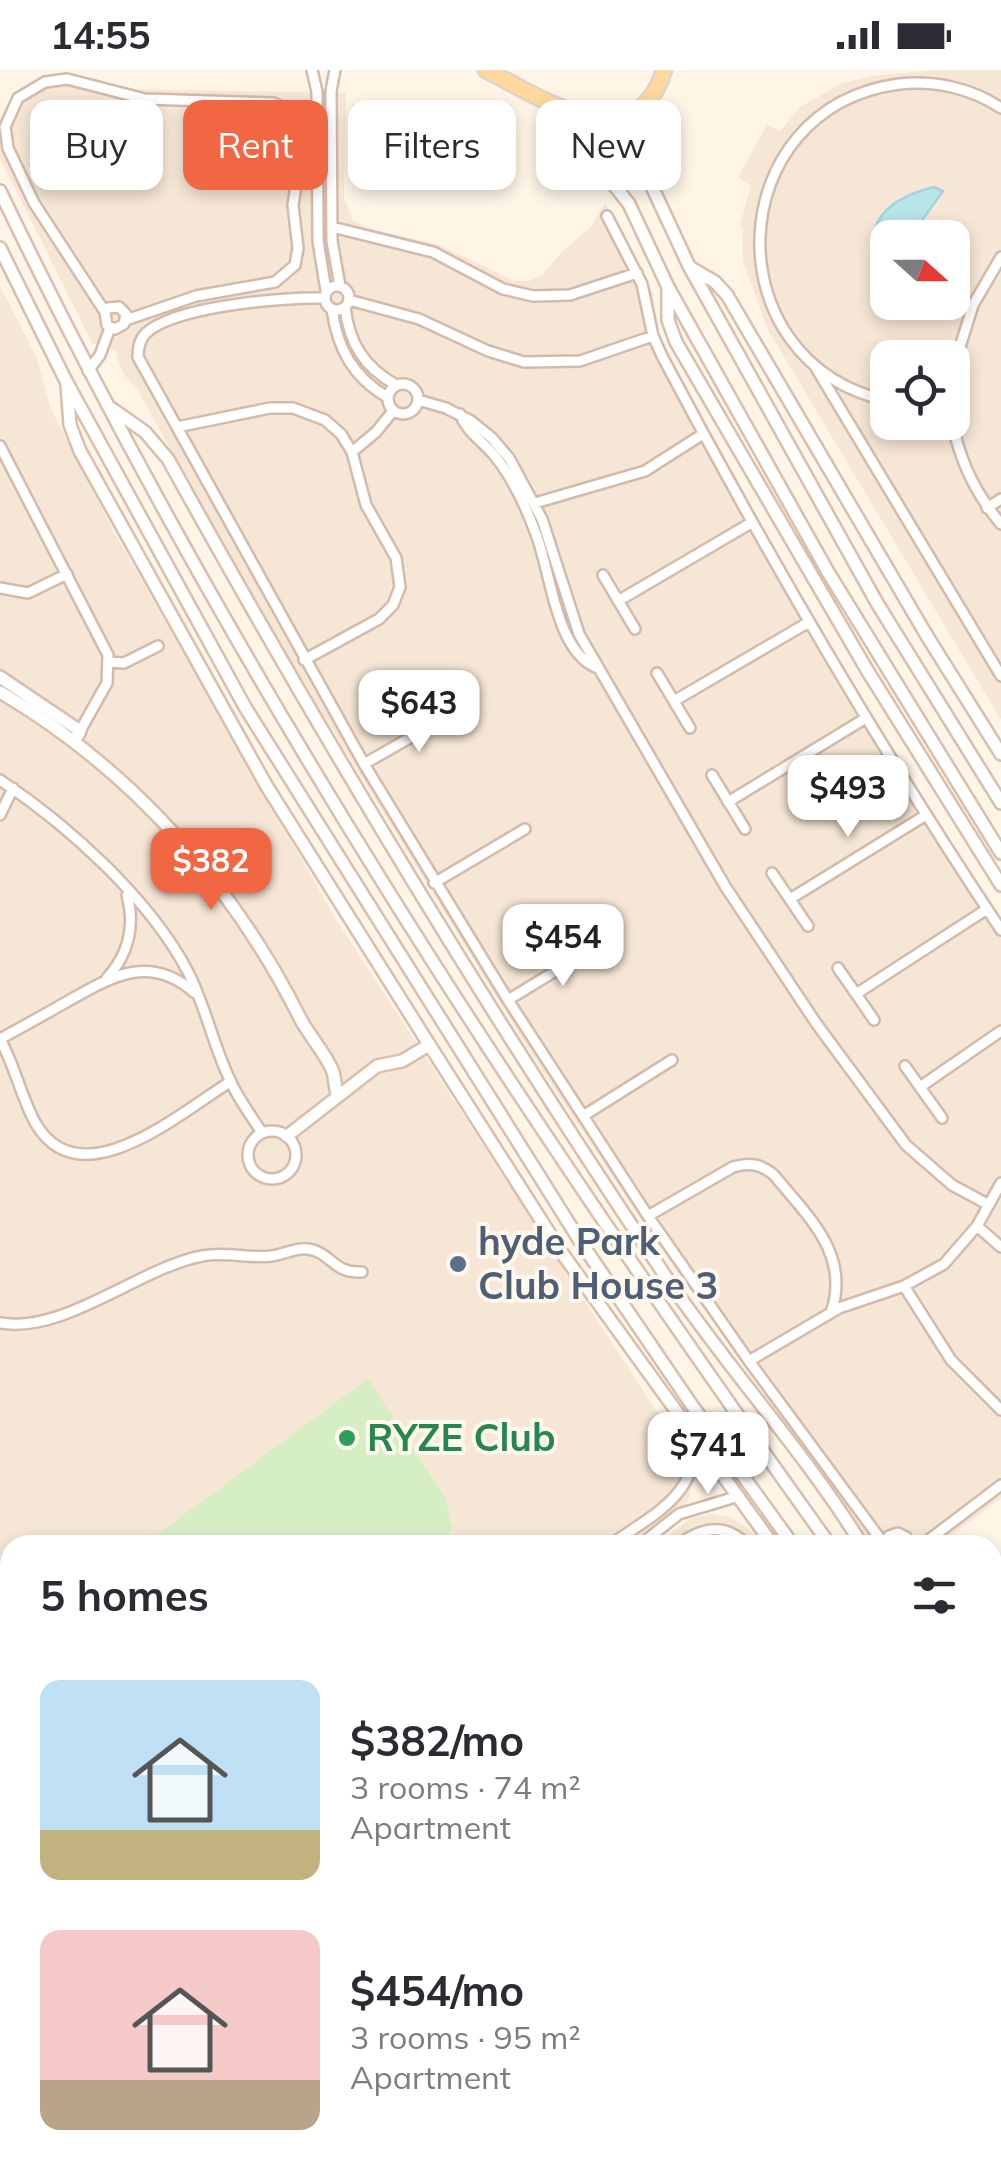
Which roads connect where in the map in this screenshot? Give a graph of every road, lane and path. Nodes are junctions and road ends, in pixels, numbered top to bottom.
1 (312, 70) edge
2 (335, 70) edge
3 (486, 70) edge
4 (664, 70) edge
5 (674, 70) edge
6 (654, 92) junction
7 (544, 100) edge
8 (644, 100) edge
9 (652, 100) edge
10 (999, 104) edge
11 (619, 190) edge
12 (623, 190) edge
13 (654, 190) edge
14 (0, 191) edge
15 (630, 204) junction
16 (293, 205) junction
17 (318, 205) junction
18 (607, 216) dead end
19 (294, 222) junction
20 (318, 222) junction
21 (332, 226) junction
22 (0, 248) edge
23 (1001, 257) edge
24 (689, 266) junction
25 (637, 273) junction
26 (340, 286) junction
27 (668, 287) junction
28 (326, 295) junction
29 (347, 303) junction
30 (332, 309) junction
31 (105, 312) junction
32 (126, 320) junction
33 (110, 328) junction
34 (654, 336) junction
35 (962, 340) edge
36 (814, 366) junction
37 (88, 371) junction
38 (66, 381) junction
39 (396, 385) junction
40 (856, 390) junction
41 (870, 395) edge
42 (388, 397) junction
43 (418, 400) junction
44 (106, 404) junction
45 (840, 409) junction
46 (393, 411) junction
47 (460, 414) junction
48 (177, 426) junction
49 (703, 434) junction
50 (957, 440) edge
51 (0, 446) edge
52 (352, 452) junction
53 (1001, 499) edge
54 (535, 503) junction
55 (987, 508) junction
56 (751, 523) junction
57 (1001, 524) edge
58 (67, 574) junction
59 (602, 574) dead end
60 (553, 575) junction
61 (0, 588) edge
62 (618, 601) junction
63 (809, 622) junction
64 (635, 629) dead end
65 (158, 646) dead end
66 (304, 660) junction
67 (109, 662) junction
68 (657, 673) dead end
69 (1001, 676) edge
70 (0, 678) edge
71 (208, 683) junction
72 (0, 692) edge
73 (240, 698) junction
74 (674, 700) junction
75 (456, 712) dead end
76 (866, 718) junction
77 (690, 728) dead end
78 (78, 736) junction
79 (1001, 754) edge
80 (364, 764) junction
81 (712, 774) dead end
82 (0, 780) edge
83 (13, 788) junction
84 (728, 802) junction
85 (1001, 803) edge
86 (0, 815) edge
87 (926, 815) junction
88 (525, 829) dead end
89 (745, 829) dead end
90 (1001, 853) edge
91 (342, 862) junction
92 (772, 873) dead end
93 (434, 883) junction
94 (1001, 884) edge
95 (125, 890) junction
96 (333, 892) junction
97 (790, 899) junction
98 (395, 902) junction
99 (987, 910) junction
100 (374, 914) junction
101 (808, 926) dead end
102 (1001, 930) edge
103 (414, 932) junction
104 (390, 939) junction
105 (598, 945) dead end
106 (838, 968) dead end
107 (106, 980) junction
108 (856, 994) junction
109 (201, 1000) junction
110 (508, 1000) junction
111 (874, 1020) dead end
112 (1001, 1032) edge
113 (0, 1039) edge
114 (430, 1045) junction
115 (672, 1060) dead end
116 (905, 1066) dead end
117 (230, 1082) junction
118 (920, 1087) junction
119 (337, 1094) junction
120 (583, 1116) junction
121 (942, 1118) dead end
122 (262, 1133) junction
123 (286, 1136) junction
124 (1001, 1183) edge
125 (989, 1206) junction
126 (648, 1216) junction
127 (977, 1226) junction
128 (580, 1240) junction
129 (1001, 1247) edge
130 (562, 1253) junction
131 (362, 1272) dead end
132 (904, 1286) junction
133 (830, 1312) junction
134 (696, 1318) junction
135 (0, 1323) edge
136 (678, 1332) junction
137 (749, 1361) junction
138 (691, 1404) junction
139 (1001, 1410) edge
140 (677, 1413) junction
141 (701, 1446) junction
142 (1001, 1486) edge
143 (739, 1496) junction
144 (623, 1535) edge
145 (633, 1535) edge
146 (653, 1535) edge
147 (693, 1535) edge
148 (737, 1535) edge
149 (766, 1535) edge
150 (787, 1535) edge
151 (823, 1535) edge
152 (855, 1535) edge
153 (877, 1535) edge
154 (935, 1535) edge

1 - 17 street
2 - 21 street
3 - 7 main road
4 - 6 main road
5 - 6 main road
6 - 8 main road
6 - 9 main road
10 - 36 street
11 - 15 main road
12 - 15 main road
13 - 24 main road
14 - 37 main road
15 - 27 main road
16 - 17 street
16 - 19 street
16 - 31 street
17 - 20 street
18 - 25 street
19 - 20 street
19 - 32 street
20 - 28 street
21 - 25 street
21 - 26 street
22 - 38 main road
23 - 35 street
24 - 79 main road
24 - 85 main road
25 - 34 street
26 - 28 street
26 - 29 street
27 - 90 main road
27 - 94 main road
28 - 30 street
28 - 48 street
29 - 30 street
29 - 34 street
29 - 39 street
30 - 42 street
31 - 32 street
31 - 33 street
32 - 33 street
33 - 37 street
34 - 49 street
36 - 40 street
36 - 45 street
37 - 44 main road
38 - 71 main road
38 - 73 main road
39 - 42 street
39 - 43 street
40 - 41 street
40 - 45 street
42 - 46 street
43 - 46 street
43 - 47 street
44 - 98 main road
44 - 134 main road
45 - 69 street
46 - 52 street
47 - 54 street
47 - 60 street
48 - 52 street
48 - 66 street
49 - 54 street
49 - 56 street
50 - 55 street
51 - 58 street
52 - 66 street
53 - 55 street
54 - 60 street
55 - 57 street
56 - 62 street
56 - 63 street
58 - 61 street
58 - 67 street
59 - 62 street
60 - 125 street
62 - 64 street
63 - 74 street
63 - 76 street
65 - 67 street
66 - 80 street
67 - 78 street
68 - 74 street
70 - 78 main road
71 - 73 main road
71 - 96 main road
72 - 78 main road
73 - 91 main road
74 - 77 street
75 - 80 street
76 - 84 street
76 - 87 street
78 - 119 main road
80 - 93 street
81 - 84 street
82 - 83 street
83 - 86 street
83 - 95 street
84 - 89 street
87 - 97 street
87 - 99 street
88 - 93 street
91 - 96 main road
91 - 100 main road
92 - 97 street
93 - 110 street
95 - 107 street
95 - 109 street
96 - 114 main road
97 - 101 street
98 - 100 main road
98 - 103 main road
99 - 102 street
99 - 108 street
100 - 104 main road
103 - 104 main road
103 - 136 main road
104 - 128 main road
105 - 110 street
106 - 108 street
107 - 109 street
107 - 113 street
108 - 111 street
109 - 117 street
110 - 120 street
112 - 118 street
113 - 117 street
114 - 119 main road
114 - 130 main road
115 - 120 street
116 - 118 street
117 - 122 street
118 - 121 street
119 - 123 main road
120 - 126 street
122 - 123 street
122 - 123 street
124 - 125 street
125 - 127 street
126 - 133 street
126 - 137 street
127 - 129 street
127 - 132 street
128 - 130 main road
128 - 138 main road
130 - 140 main road
131 - 135 street
132 - 133 street
132 - 139 street
133 - 137 street
134 - 136 main road
134 - 152 main road
136 - 151 main road
137 - 153 street
138 - 140 main road
138 - 150 main road
140 - 141 main road
141 - 143 main road
141 - 144 street
141 - 145 street
142 - 154 street
143 - 146 street
143 - 149 main road
147 - 148 street

